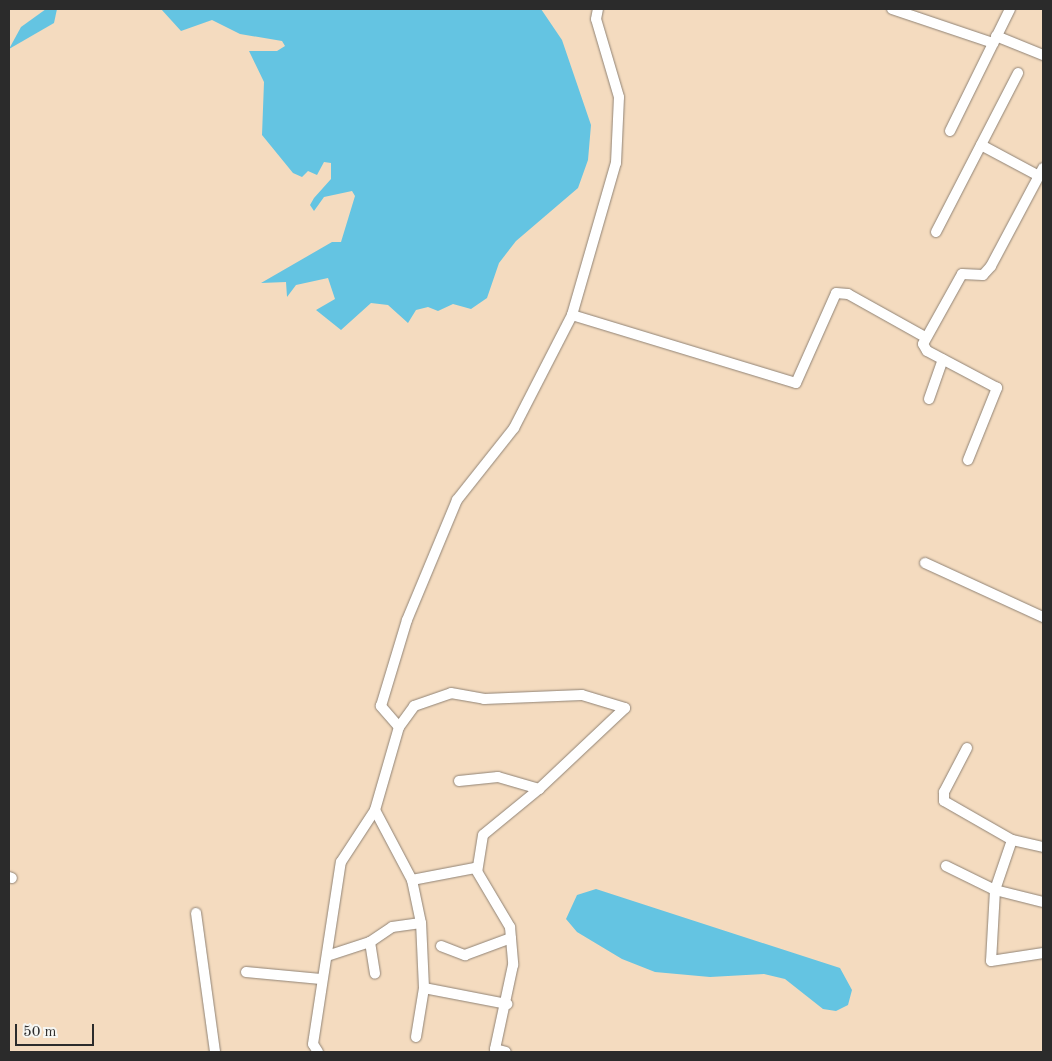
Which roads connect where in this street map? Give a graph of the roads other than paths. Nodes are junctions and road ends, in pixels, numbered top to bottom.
1 (598, 9) edge
2 (892, 9) edge
3 (1010, 9) edge
4 (995, 40) junction
5 (1043, 55) edge
6 (1018, 73) dead end
7 (950, 131) dead end
8 (981, 145) junction
9 (1041, 172) edge
10 (936, 232) dead end
11 (572, 315) junction
12 (926, 338) junction
13 (943, 359) junction
14 (928, 399) dead end
15 (968, 460) dead end
16 (925, 563) dead end
17 (1043, 617) edge
18 (399, 727) junction
19 (966, 748) dead end
20 (459, 781) dead end
21 (539, 789) junction
22 (375, 810) junction
23 (1012, 840) junction
24 (1043, 847) edge
25 (946, 866) dead end
26 (477, 871) junction
27 (412, 880) junction
28 (995, 890) junction
29 (1043, 902) edge
30 (196, 913) dead end
31 (421, 923) junction
32 (511, 938) junction
33 (370, 942) junction
34 (441, 946) dead end
35 (1043, 953) edge
36 (327, 956) junction
37 (246, 972) dead end
38 (375, 974) dead end
39 (322, 979) junction
40 (424, 988) junction
41 (507, 1004) junction
42 (416, 1037) dead end
43 (495, 1051) edge
44 (215, 1052) edge
45 (318, 1052) edge
46 (506, 1052) edge

1 - 11 street
2 - 4 street
3 - 4 street
4 - 5 street
4 - 7 street
6 - 8 street
8 - 9 street
8 - 10 street
9 - 12 street
11 - 12 street
11 - 18 street
12 - 13 street
13 - 14 street
13 - 15 street
16 - 17 street
18 - 21 street
18 - 22 street
19 - 23 street
20 - 21 street
21 - 26 street
22 - 27 street
22 - 36 street
23 - 24 street
23 - 28 street
25 - 28 street
26 - 27 street
26 - 32 street
27 - 31 street
28 - 29 street
28 - 35 street
30 - 44 street
31 - 33 street
31 - 40 street
32 - 34 street
32 - 41 street
33 - 36 street
33 - 38 street
36 - 39 street
37 - 39 street
39 - 45 street
40 - 41 street
40 - 42 street
41 - 43 street
43 - 46 street

